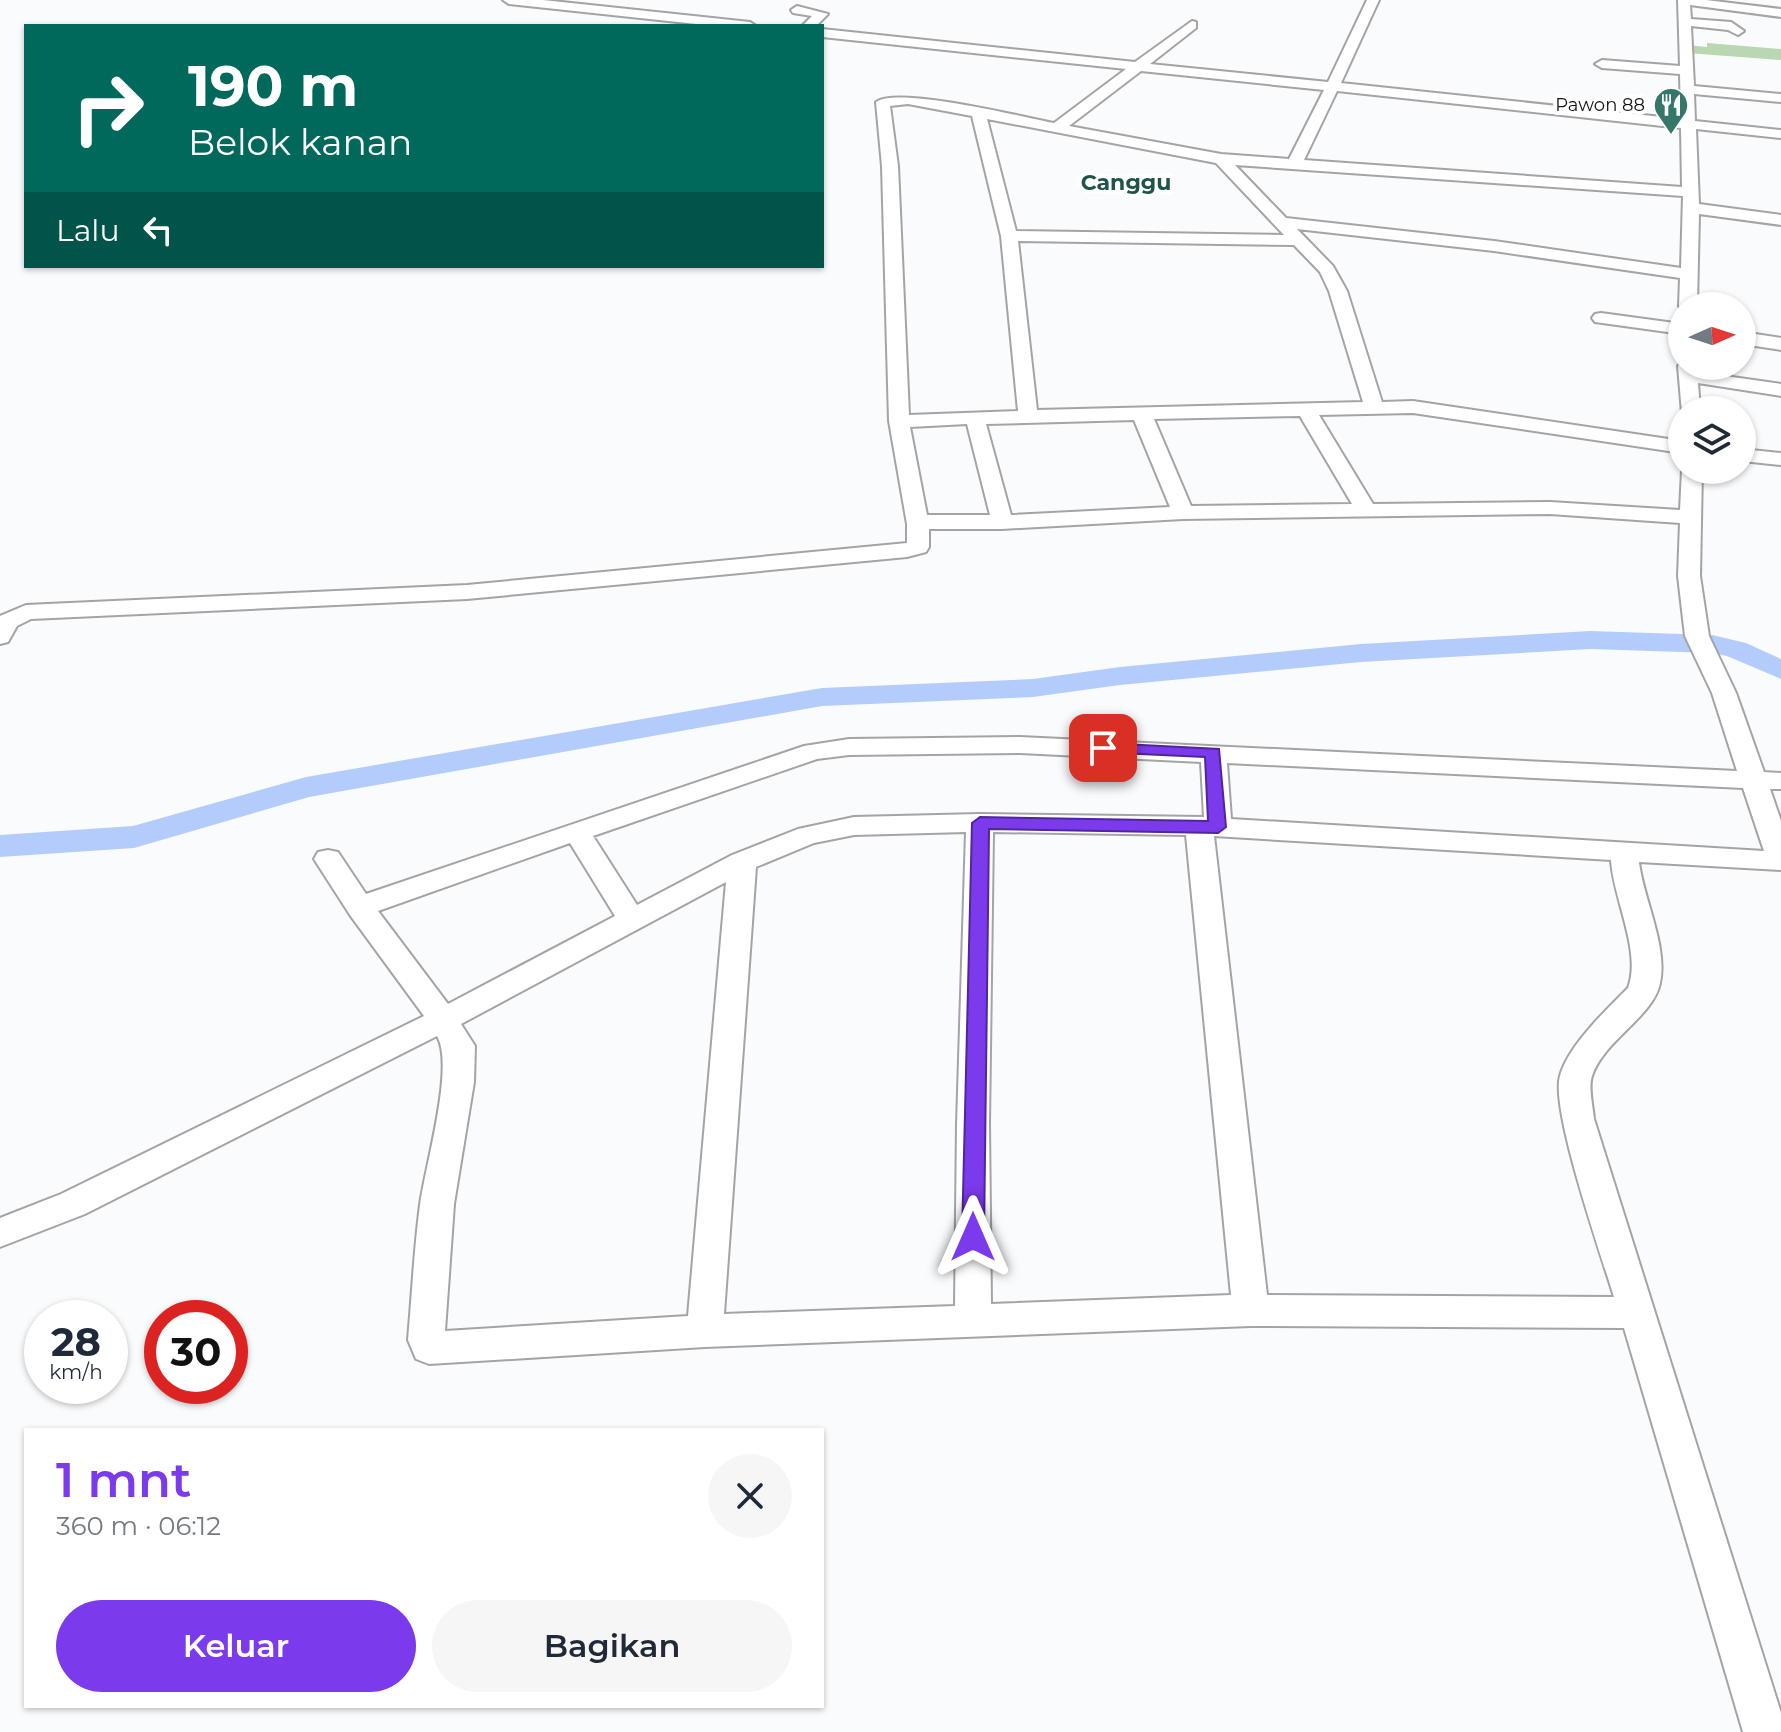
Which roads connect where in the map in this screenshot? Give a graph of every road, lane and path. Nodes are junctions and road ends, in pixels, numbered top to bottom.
1 (509, 0) edge
2 (1373, 0) edge
3 (1684, 1) edge
4 (797, 10) dead end
5 (1781, 13) edge
6 (1684, 22) junction
7 (731, 24) edge
8 (810, 24) edge
9 (1192, 25) dead end
10 (1738, 31) dead end
11 (824, 33) edge
12 (1602, 64) dead end
13 (1138, 67) junction
14 (1687, 71) junction
15 (1330, 87) junction
16 (1686, 89) junction
17 (1781, 98) edge
18 (979, 114) junction
19 (1690, 124) junction
20 (1056, 129) junction
21 (1781, 134) edge
22 (1221, 159) junction
23 (1295, 163) junction
24 (1228, 186) dead end
25 (1256, 195) junction
26 (1691, 200) junction
27 (1781, 220) edge
28 (1282, 222) junction
29 (1009, 236) junction
30 (1299, 240) junction
31 (1689, 274) junction
32 (1688, 292) edge
33 (1601, 318) dead end
34 (1668, 327) edge
35 (1756, 340) edge
36 (1781, 344) edge
37 (1732, 380) edge
38 (1781, 390) edge
39 (1374, 406) junction
40 (1305, 408) junction
41 (1141, 413) junction
42 (1028, 416) junction
43 (975, 418) junction
44 (899, 421) junction
45 (1668, 445) edge
46 (1756, 456) edge
47 (1781, 459) edge
48 (1692, 484) edge
49 (1366, 510) junction
50 (1183, 513) junction
51 (1692, 518) junction
52 (1002, 522) junction
53 (918, 524) junction
54 (0, 637) edge
55 (1213, 753) junction
56 (1768, 781) edge
57 (980, 823) junction
58 (1208, 827) junction
59 (576, 831) junction
60 (1631, 853) junction
61 (328, 859) dead end
62 (1781, 861) edge
63 (742, 862) junction
64 (360, 908) junction
65 (631, 918) junction
66 (443, 1020) junction
67 (0, 1233) edge
68 (1251, 1310) junction
69 (1638, 1313) junction
70 (973, 1322) junction
71 (705, 1331) junction
72 (1765, 1732) edge

1 - 7 street
2 - 15 street
3 - 5 street
3 - 6 street
4 - 8 street
6 - 10 street
6 - 14 street
9 - 13 street
11 - 13 street
12 - 14 street
13 - 15 street
13 - 20 street
14 - 16 street
15 - 19 street
15 - 23 street
16 - 17 street
16 - 19 street
18 - 20 street
18 - 29 street
18 - 44 street
19 - 21 street
19 - 26 street
20 - 22 street
22 - 23 street
22 - 25 street
23 - 26 street
24 - 25 street
25 - 28 street
26 - 27 street
26 - 31 street
28 - 30 street
28 - 31 street
29 - 30 street
29 - 42 street
30 - 39 street
31 - 32 street
33 - 34 street
35 - 36 street
37 - 38 street
39 - 40 street
39 - 45 street
40 - 41 street
40 - 49 street
41 - 42 street
41 - 50 street
42 - 43 street
43 - 44 street
43 - 52 street
44 - 53 street
46 - 47 street
48 - 51 street
49 - 50 street
49 - 51 street
50 - 52 street
51 - 56 street
52 - 53 street
53 - 54 street
55 - 56 street
55 - 58 street
55 - 59 street
56 - 62 street
57 - 58 street
57 - 63 street
57 - 70 street
58 - 60 street
58 - 68 street
59 - 64 street
59 - 65 street
60 - 62 street
60 - 69 street
61 - 64 street
63 - 65 street
63 - 71 street
64 - 66 street
65 - 66 street
66 - 67 street
66 - 71 street
68 - 69 street
68 - 70 street
69 - 72 street
70 - 71 street

